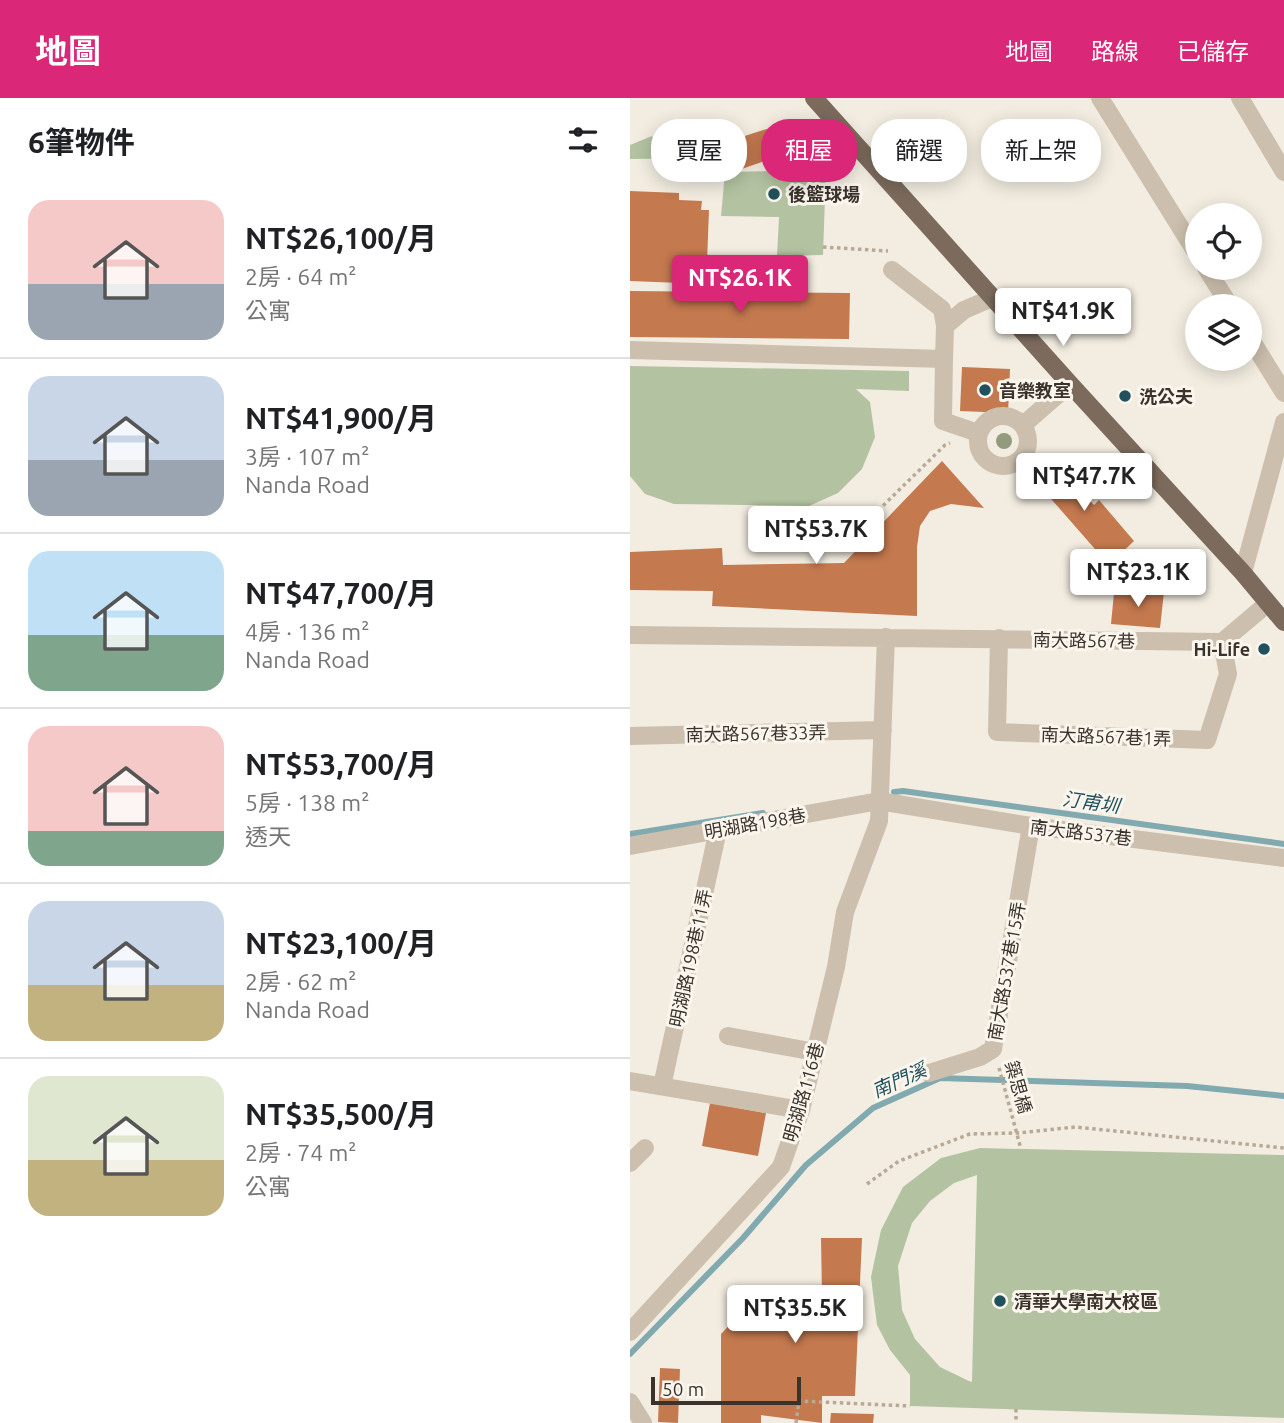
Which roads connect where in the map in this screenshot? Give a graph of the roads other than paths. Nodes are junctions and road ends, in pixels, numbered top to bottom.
1 (814, 98) edge
2 (1100, 98) edge
3 (1240, 98) edge
4 (1284, 172) edge
5 (1185, 235) edge
6 (891, 270) dead end
7 (992, 298) junction
8 (945, 326) junction
9 (630, 350) edge
10 (1262, 357) edge
11 (944, 359) junction
12 (1070, 384) junction
13 (1284, 393) edge
14 (1284, 422) edge
15 (1023, 425) junction
16 (978, 433) junction
17 (1243, 573) junction
18 (1268, 603) junction
19 (1284, 622) edge
20 (630, 635) edge
21 (886, 637) junction
22 (999, 638) junction
23 (1222, 642) junction
24 (883, 730) junction
25 (630, 736) edge
26 (879, 801) junction
27 (1031, 826) junction
28 (718, 830) junction
29 (630, 846) edge
30 (1284, 858) edge
31 (728, 1036) dead end
32 (815, 1052) junction
33 (929, 1073) dead end
34 (630, 1081) edge
35 (662, 1086) junction
36 (801, 1110) junction
37 (645, 1148) dead end
38 (630, 1163) edge
39 (630, 1332) edge
40 (630, 1402) edge
41 (643, 1423) edge

1 - 7 main road
2 - 5 lane
3 - 4 lane
6 - 8 lane
7 - 8 lane
7 - 12 main road
8 - 11 lane
9 - 11 lane
10 - 13 lane
11 - 16 lane
12 - 15 lane
12 - 17 main road
14 - 17 lane
15 - 16 lane
15 - 16 lane
17 - 18 main road
18 - 19 main road
18 - 23 lane
20 - 21 lane, 南大路567巷
21 - 22 lane, 南大路567巷
21 - 24 lane
22 - 23 lane, 南大路567巷
22 - 23 lane, 南大路567巷1弄
24 - 25 lane, 南大路567巷33弄
24 - 26 lane
26 - 27 lane, 南大路537巷
26 - 28 lane, 明湖路198巷
26 - 32 lane, 明湖路116巷
27 - 30 lane, 南大路537巷
27 - 33 lane, 南大路537巷15弄
28 - 29 lane, 明湖路198巷
28 - 35 lane, 明湖路198巷11弄
31 - 32 lane
32 - 36 lane, 明湖路116巷
34 - 35 lane
35 - 36 lane
36 - 39 lane, 明湖路116巷
37 - 38 lane
40 - 41 lane

